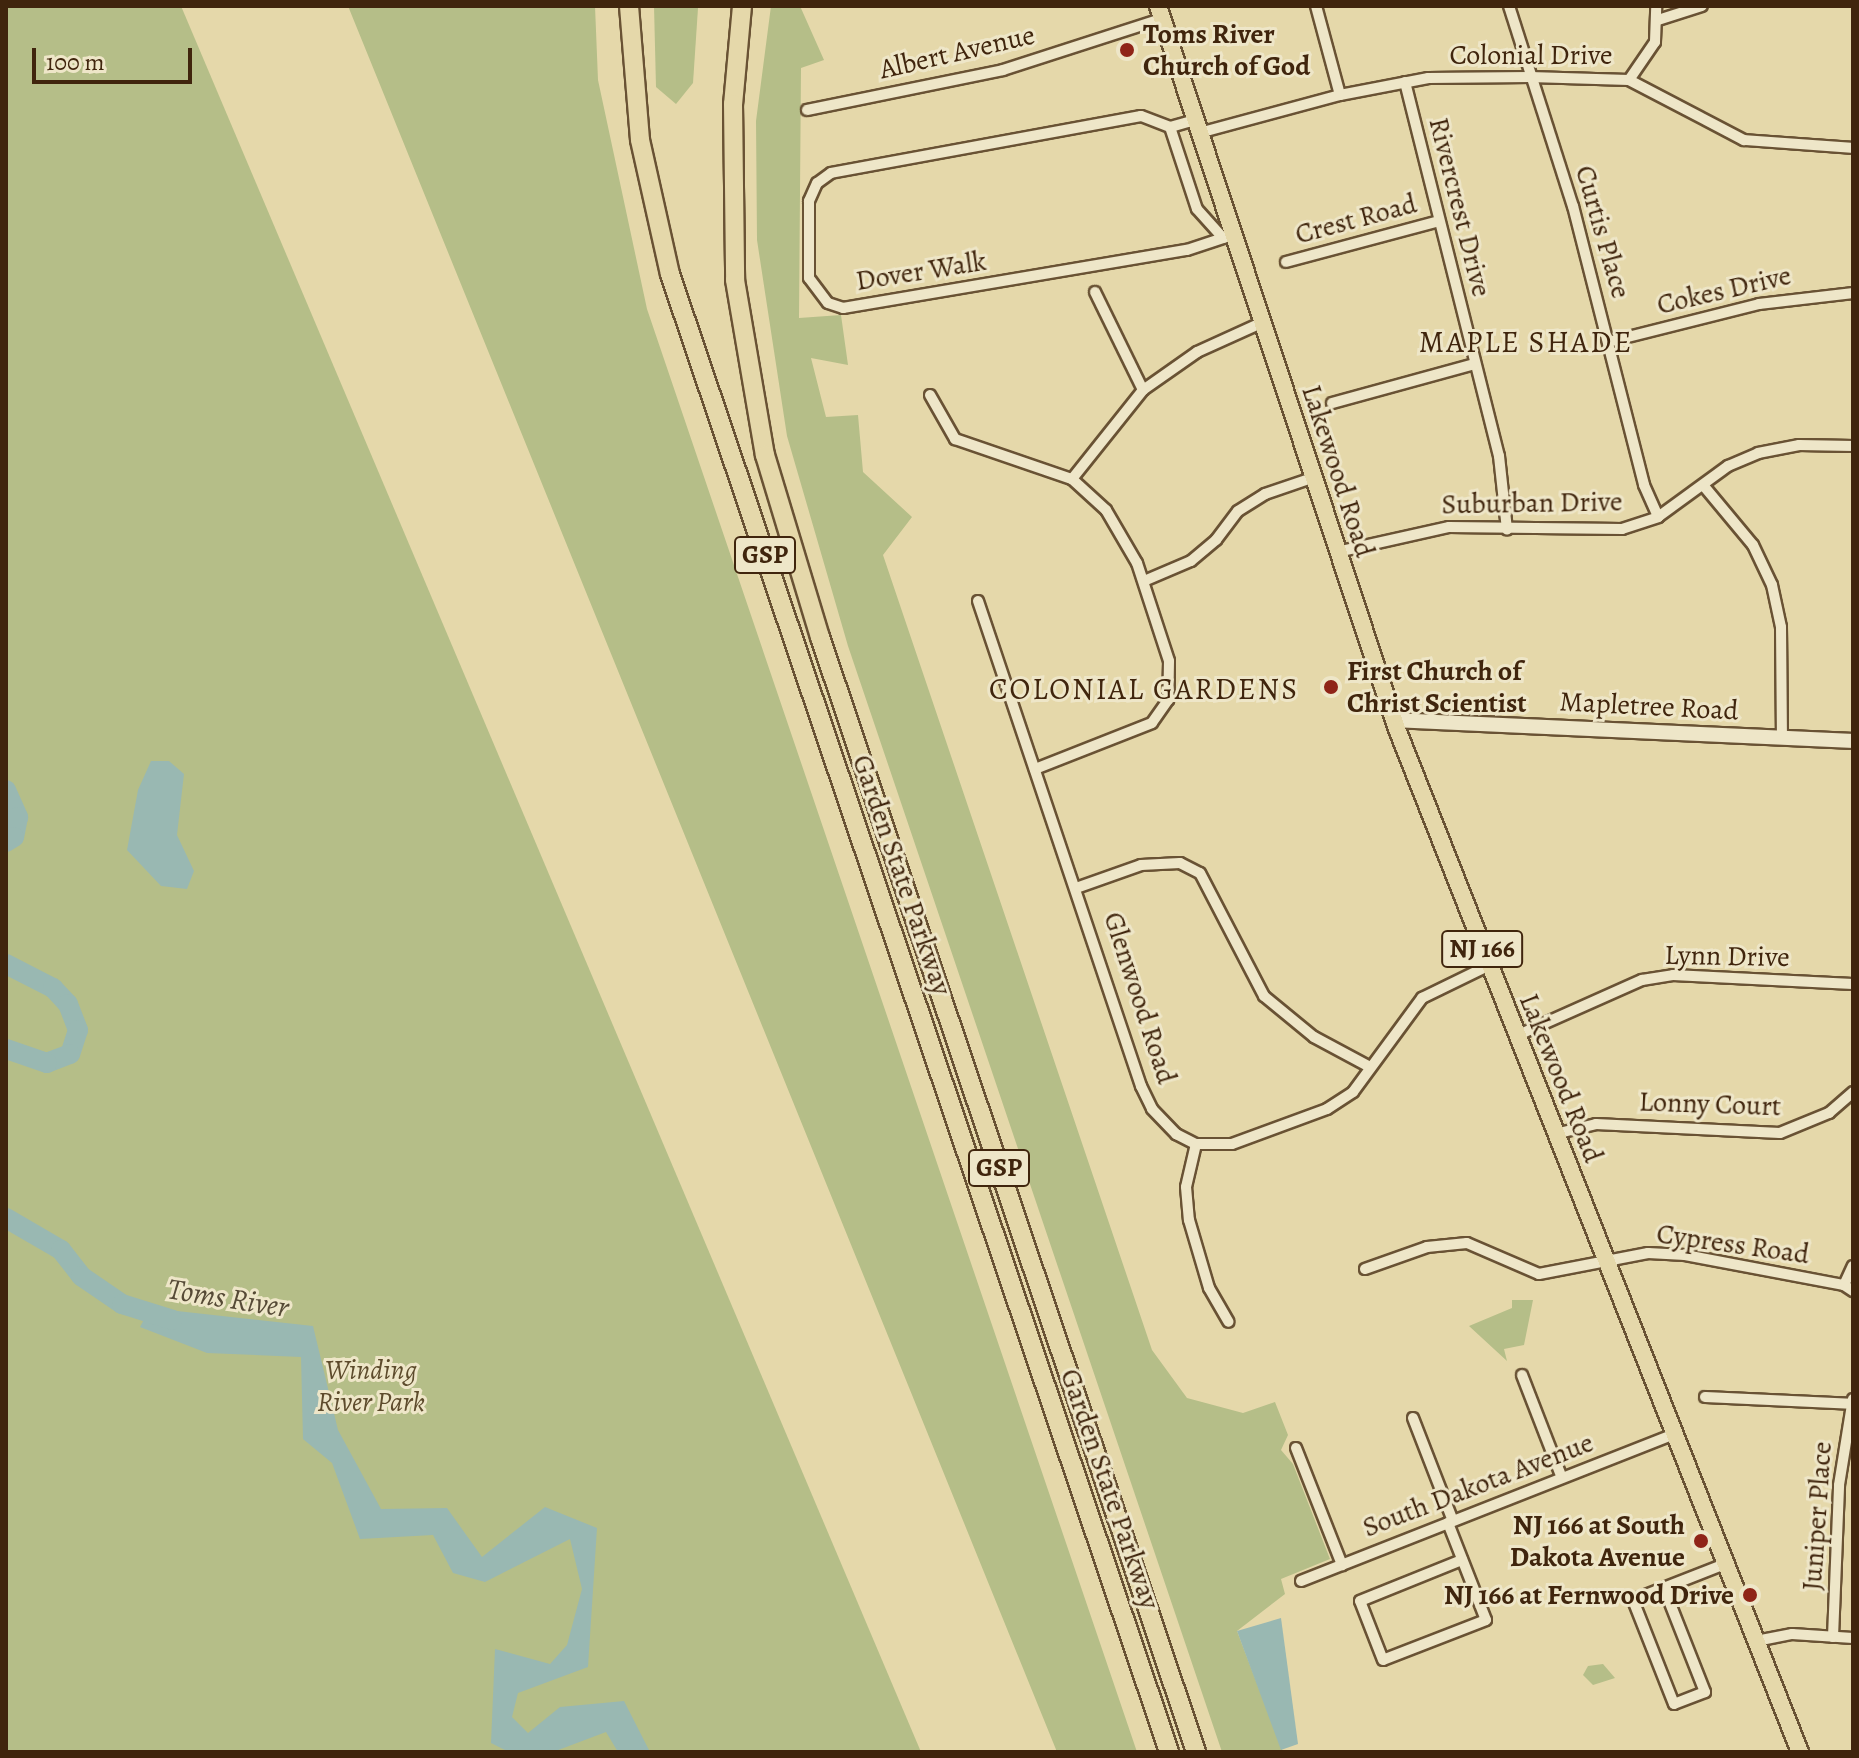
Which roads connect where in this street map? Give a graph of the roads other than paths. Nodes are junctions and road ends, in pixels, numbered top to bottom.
1 (629, 6) edge
2 (742, 6) edge
3 (1316, 6) edge
4 (1509, 6) edge
5 (1656, 6) edge
6 (1702, 6) edge
7 (1160, 13) edge
8 (1658, 20) junction
9 (1530, 77) junction
10 (1629, 80) junction
11 (1405, 82) junction
12 (1340, 95) junction
13 (807, 110) dead end
14 (1197, 126) junction
15 (1170, 127) junction
16 (1853, 148) edge
17 (1439, 221) junction
18 (1227, 236) junction
19 (1286, 262) dead end
20 (1095, 292) dead end
21 (1853, 293) edge
22 (1261, 323) junction
23 (1608, 342) junction
24 (1475, 364) junction
25 (1143, 390) junction
26 (930, 395) dead end
27 (1332, 403) dead end
28 (1853, 446) edge
29 (1312, 478) junction
30 (1072, 479) junction
31 (1703, 485) junction
32 (1658, 517) junction
33 (1507, 530) junction
34 (1337, 552) junction
35 (1144, 581) junction
36 (978, 601) dead end
37 (1394, 720) junction
38 (1782, 738) junction
39 (1853, 741) edge
40 (1035, 769) junction
41 (1079, 887) junction
42 (1488, 966) junction
43 (1853, 984) edge
44 (1516, 1036) junction
45 (1370, 1067) junction
46 (1853, 1092) edge
47 (1555, 1134) junction
48 (1196, 1144) junction
49 (1605, 1261) junction
50 (1853, 1266) edge
51 (1365, 1269) dead end
52 (1848, 1288) edge
53 (1229, 1322) dead end
54 (1522, 1375) dead end
55 (1705, 1397) dead end
56 (1852, 1402) edge
57 (1413, 1418) dead end
58 (1674, 1434) junction
59 (1296, 1448) dead end
60 (1562, 1478) junction
61 (1450, 1522) junction
62 (1462, 1560) junction
63 (1725, 1564) junction
64 (1342, 1565) junction
65 (1301, 1581) dead end
66 (1664, 1588) junction
67 (1833, 1637) junction
68 (1853, 1638) edge
69 (1756, 1641) junction
70 (1169, 1752) edge
71 (1196, 1752) edge
72 (1800, 1752) edge

1 - 70 highway, Garden State Parkway / GSP
2 - 71 highway, Garden State Parkway / GSP
3 - 12 street
4 - 9 street, Curtis Place
5 - 8 street
6 - 8 street
7 - 13 street, Albert Avenue
7 - 14 main road, Lakewood Road / NJ 166
8 - 10 street
9 - 10 street, Colonial Drive
9 - 11 street, Colonial Drive
9 - 23 street, Curtis Place
10 - 16 street, Colonial Drive
11 - 12 street, Colonial Drive
11 - 17 street, Rivercrest Drive
12 - 14 street, Colonial Drive
14 - 15 street, Dover Walk
14 - 18 main road, Lakewood Road / NJ 166
15 - 18 street
15 - 18 street, Dover Walk
17 - 19 street, Crest Road
17 - 24 street, Rivercrest Drive
18 - 22 main road, Lakewood Road / NJ 166
20 - 25 street
21 - 23 street, Cokes Drive
22 - 25 street
22 - 29 main road, Lakewood Road / NJ 166
23 - 32 street, Curtis Place
24 - 27 street
24 - 33 street, Rivercrest Drive
25 - 30 street
26 - 30 street
28 - 31 street, Suburban Drive
29 - 34 main road, Lakewood Road / NJ 166
29 - 35 street
30 - 35 street
31 - 32 street, Suburban Drive
31 - 38 street
32 - 33 street, Suburban Drive
33 - 34 street, Suburban Drive
34 - 37 main road, Lakewood Road / NJ 166
35 - 40 street
36 - 40 street, Glenwood Road
37 - 38 street, Mapletree Road
37 - 42 main road, Lakewood Road / NJ 166
38 - 39 street, Mapletree Road
40 - 41 street, Glenwood Road
41 - 45 street
41 - 48 street, Glenwood Road
42 - 44 main road, Lakewood Road / NJ 166
42 - 45 street
43 - 44 street, Lynn Drive
44 - 47 main road, Lakewood Road / NJ 166
45 - 48 street
46 - 47 street, Lonny Court
47 - 49 main road, Lakewood Road / NJ 166
48 - 53 street
49 - 51 street, Cypress Road
49 - 52 street, Cypress Road
49 - 58 main road, Lakewood Road / NJ 166
50 - 52 street
54 - 60 street
55 - 56 street
56 - 67 street, Juniper Place
57 - 61 street
58 - 60 street, South Dakota Avenue
58 - 63 main road, Lakewood Road / NJ 166
59 - 64 street
60 - 61 street, South Dakota Avenue
61 - 62 street
61 - 64 street, South Dakota Avenue
62 - 62 street
63 - 66 street
63 - 69 main road, Lakewood Road / NJ 166
64 - 65 street, South Dakota Avenue
66 - 66 street
67 - 68 street
67 - 69 street
69 - 72 main road, Lakewood Road / NJ 166

